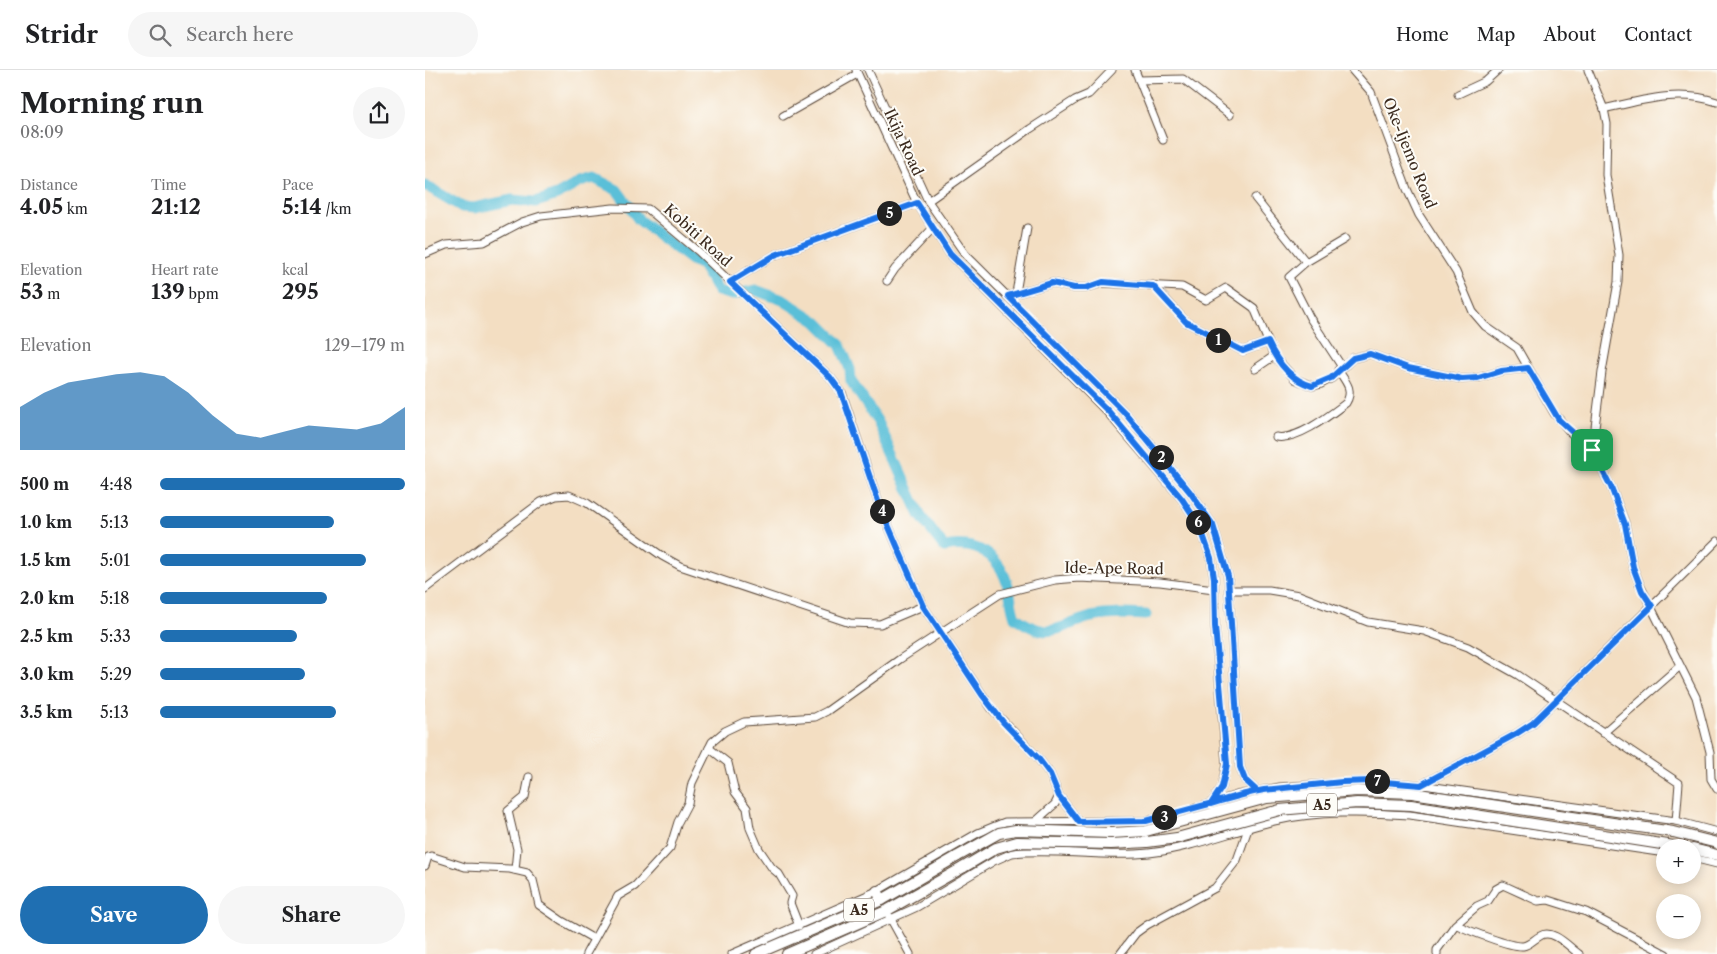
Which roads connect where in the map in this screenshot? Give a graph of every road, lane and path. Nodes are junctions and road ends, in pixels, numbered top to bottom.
1 (868, 70) edge
2 (1112, 70) edge
3 (1135, 70) edge
4 (1352, 70) edge
5 (1498, 70) edge
6 (1588, 70) edge
7 (856, 72) edge
8 (1139, 80) junction
9 (1458, 94) dead end
10 (1717, 102) edge
11 (1604, 109) junction
12 (1230, 115) dead end
13 (783, 116) dead end
14 (1163, 140) dead end
15 (1255, 198) dead end
16 (928, 201) junction
17 (917, 203) junction
18 (1027, 228) dead end
19 (932, 229) junction
20 (1345, 239) dead end
21 (425, 254) edge
22 (1306, 262) junction
23 (887, 281) dead end
24 (730, 282) junction
25 (1153, 286) junction
26 (1012, 294) junction
27 (1268, 342) junction
28 (1274, 356) junction
29 (1528, 368) junction
30 (1255, 369) dead end
31 (1340, 369) junction
32 (1276, 437) dead end
33 (1592, 450) junction
34 (1717, 541) edge
35 (425, 589) edge
36 (1214, 589) junction
37 (1230, 590) junction
38 (923, 606) junction
39 (1652, 606) junction
40 (942, 633) junction
41 (1680, 666) junction
42 (1555, 701) junction
43 (1603, 733) junction
44 (709, 748) junction
45 (529, 777) dead end
46 (1421, 785) junction
47 (1717, 789) edge
48 (1257, 791) junction
49 (1059, 796) junction
50 (1211, 804) junction
51 (1177, 814) junction
52 (1675, 820) junction
53 (1036, 821) junction
54 (1079, 822) junction
55 (1248, 829) junction
56 (1717, 832) edge
57 (1656, 843) edge
58 (1717, 843) edge
59 (1184, 847) junction
60 (1701, 851) edge
61 (1656, 852) edge
62 (1717, 855) edge
63 (1701, 860) edge
64 (1717, 864) edge
65 (425, 866) edge
66 (515, 870) junction
67 (879, 895) junction
68 (889, 915) junction
69 (1457, 925) junction
70 (799, 926) junction
71 (594, 939) junction
72 (1664, 953) edge
73 (586, 954) edge
74 (732, 954) edge
75 (756, 954) edge
76 (787, 954) edge
77 (814, 954) edge
78 (910, 954) edge
79 (1120, 954) edge
80 (1437, 954) edge
81 (1579, 954) edge

1 - 16 street, Ikija Road
2 - 16 street
3 - 8 street
4 - 29 street, Oke-Ijemo Road
5 - 9 street
6 - 11 street
7 - 13 street
7 - 17 street, Ikija Road
8 - 12 street
8 - 14 street
10 - 11 street
11 - 33 street
15 - 22 street
16 - 26 street, Ikija Road
17 - 19 street, Ikija Road
17 - 24 street
18 - 26 street
19 - 23 street
19 - 36 street, Ikija Road
20 - 22 street
21 - 24 street, Kobiti Road
22 - 31 street
24 - 38 street, Kobiti Road
25 - 26 street
25 - 27 street
25 - 27 street
26 - 37 street, Ikija Road
27 - 28 street
28 - 30 street
28 - 31 street
29 - 31 street
29 - 33 street, Oke-Ijemo Road
31 - 32 street
33 - 39 street
34 - 39 street
35 - 38 street
36 - 40 street, Ide-Ape Road
36 - 50 street, Ikija Road
37 - 42 street
37 - 48 street, Ikija Road
38 - 40 street, Kobiti Road
39 - 41 street
39 - 42 street
40 - 44 street, Ide-Ape Road
40 - 49 street, Kobiti Road
41 - 43 street
41 - 47 street
42 - 43 street
42 - 46 street
43 - 52 street
44 - 70 street
44 - 71 street, Ide-Ape Road
45 - 66 street
46 - 48 street
46 - 52 street
48 - 50 street
49 - 53 street
49 - 54 street, Kobiti Road
50 - 51 street
51 - 54 street
51 - 59 street
52 - 56 street
53 - 54 street
53 - 67 street
55 - 59 street
55 - 61 street
55 - 79 street
57 - 68 highway, A5, bridge
58 - 67 highway, A5, bridge
59 - 68 street
60 - 62 highway
63 - 64 street
65 - 66 street
66 - 71 street
67 - 70 street
67 - 75 highway, A5
68 - 76 highway, A5
68 - 77 street
68 - 78 street
69 - 72 street
69 - 80 street
69 - 81 street
70 - 74 street
71 - 73 street, Ide-Ape Road

